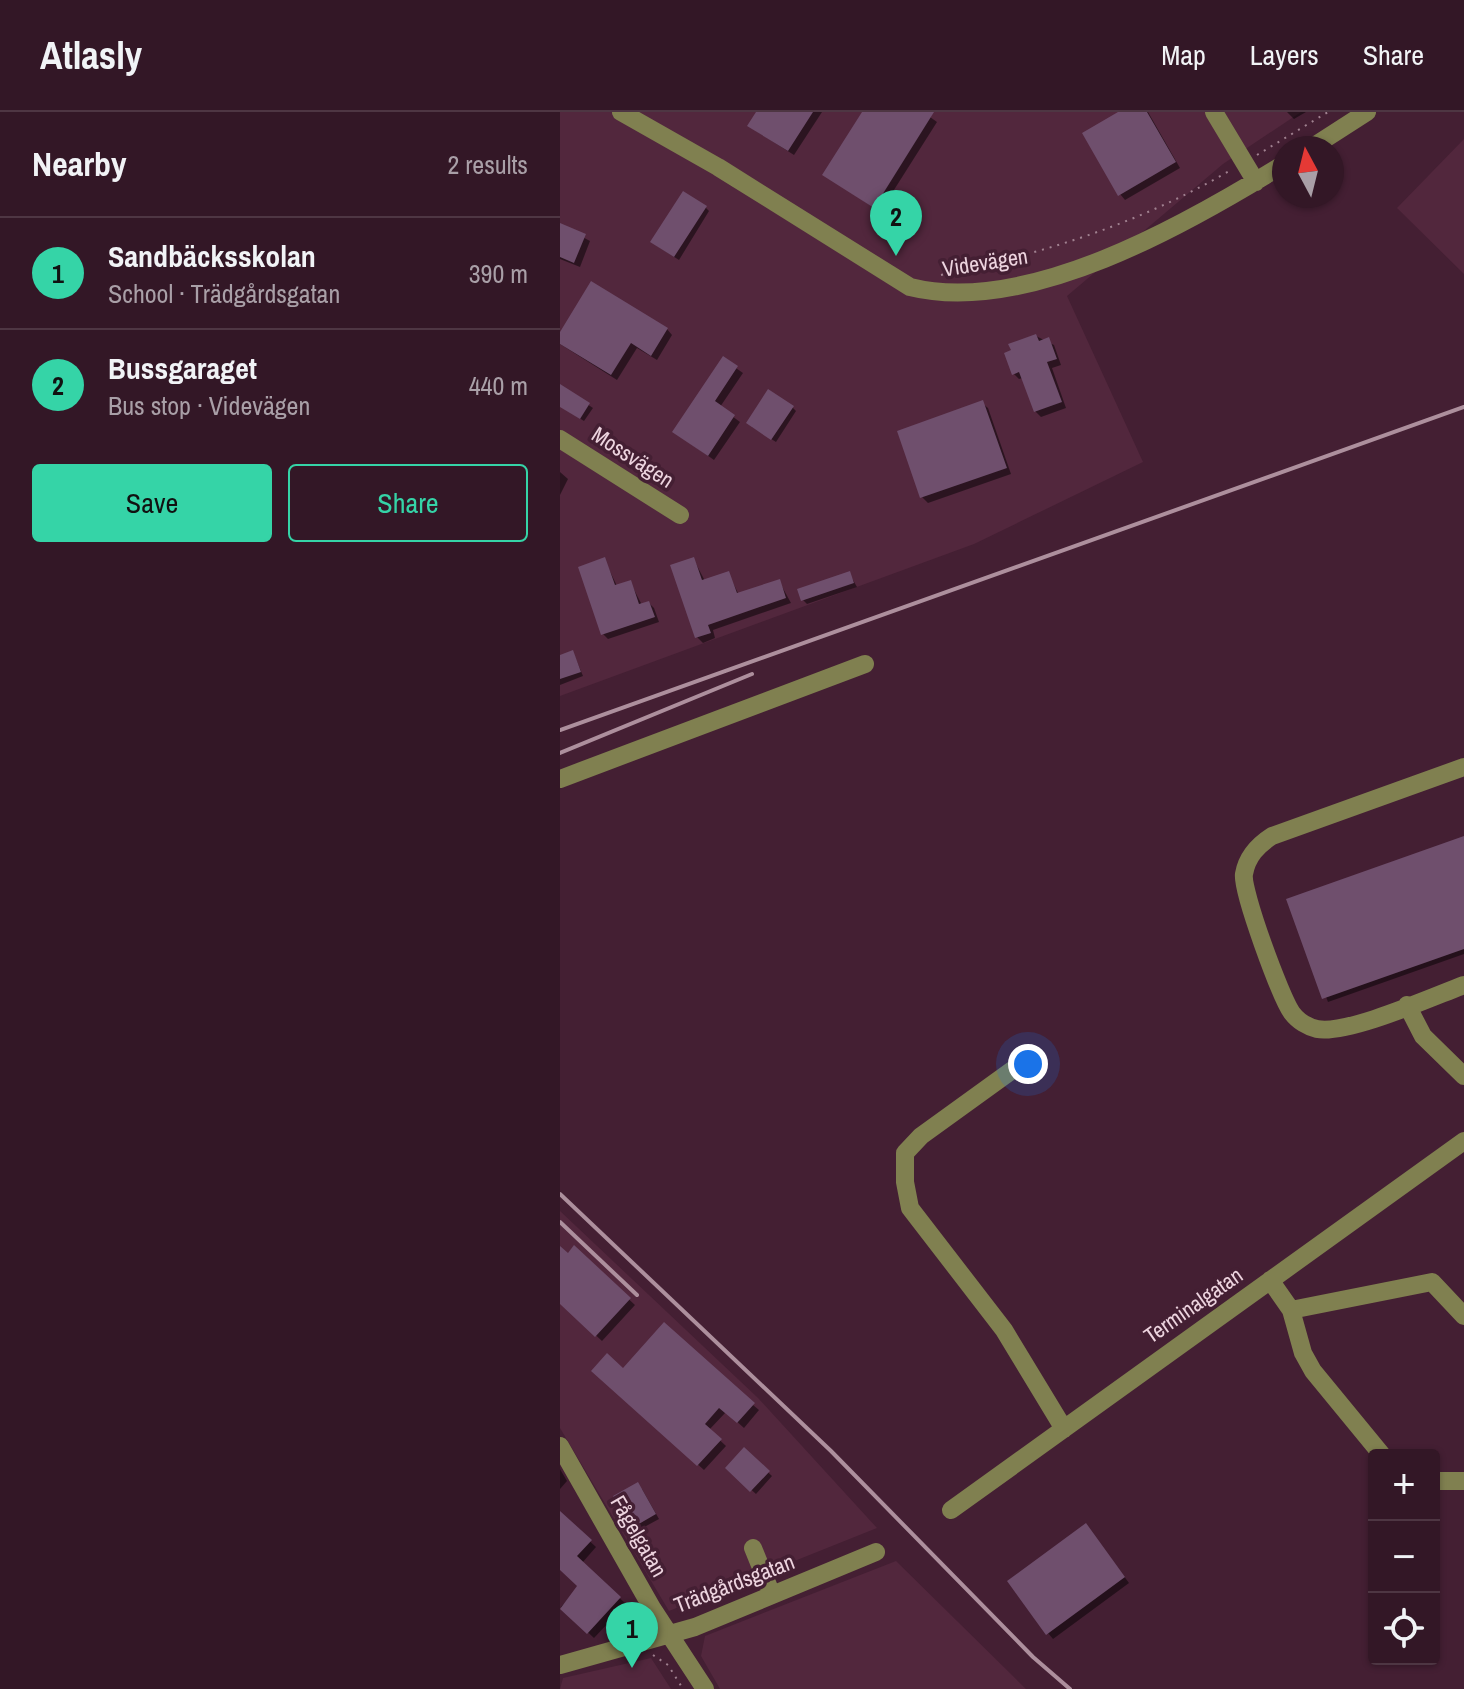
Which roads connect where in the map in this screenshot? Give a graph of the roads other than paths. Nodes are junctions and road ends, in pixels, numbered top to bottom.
1 (621, 112) edge
2 (1214, 112) edge
3 (1367, 112) edge
4 (1330, 136) edge
5 (1272, 172) edge
6 (1256, 182) junction
7 (560, 439) edge
8 (680, 515) dead end
9 (865, 664) dead end
10 (1464, 767) edge
11 (560, 779) edge
12 (1464, 985) edge
13 (1407, 1005) junction
14 (1022, 1063) dead end
15 (1464, 1076) edge
16 (1464, 1141) edge
17 (1270, 1280) junction
18 (1291, 1310) junction
19 (1464, 1316) edge
20 (1064, 1429) junction
21 (560, 1446) edge
22 (1377, 1449) edge
23 (1440, 1481) edge
24 (1464, 1481) edge
25 (951, 1510) dead end
26 (753, 1548) dead end
27 (876, 1552) dead end
28 (772, 1595) junction
29 (669, 1634) junction
30 (560, 1665) edge
31 (705, 1689) edge

1 - 6 street, Videvägen
2 - 6 street
3 - 4 street
5 - 6 street, Videvägen
7 - 8 street, Mossvägen
9 - 11 street
10 - 13 street
12 - 13 street
13 - 15 street
14 - 20 street
16 - 17 street, Terminalgatan
17 - 18 street
17 - 20 street, Terminalgatan
18 - 19 street
18 - 22 street
20 - 25 street, Terminalgatan
21 - 29 street, Fågelgatan
23 - 24 street
26 - 28 street
27 - 28 street, Trädgårdsgatan
28 - 29 street, Trädgårdsgatan
29 - 30 street, Trädgårdsgatan
29 - 31 street, Fågelgatan

